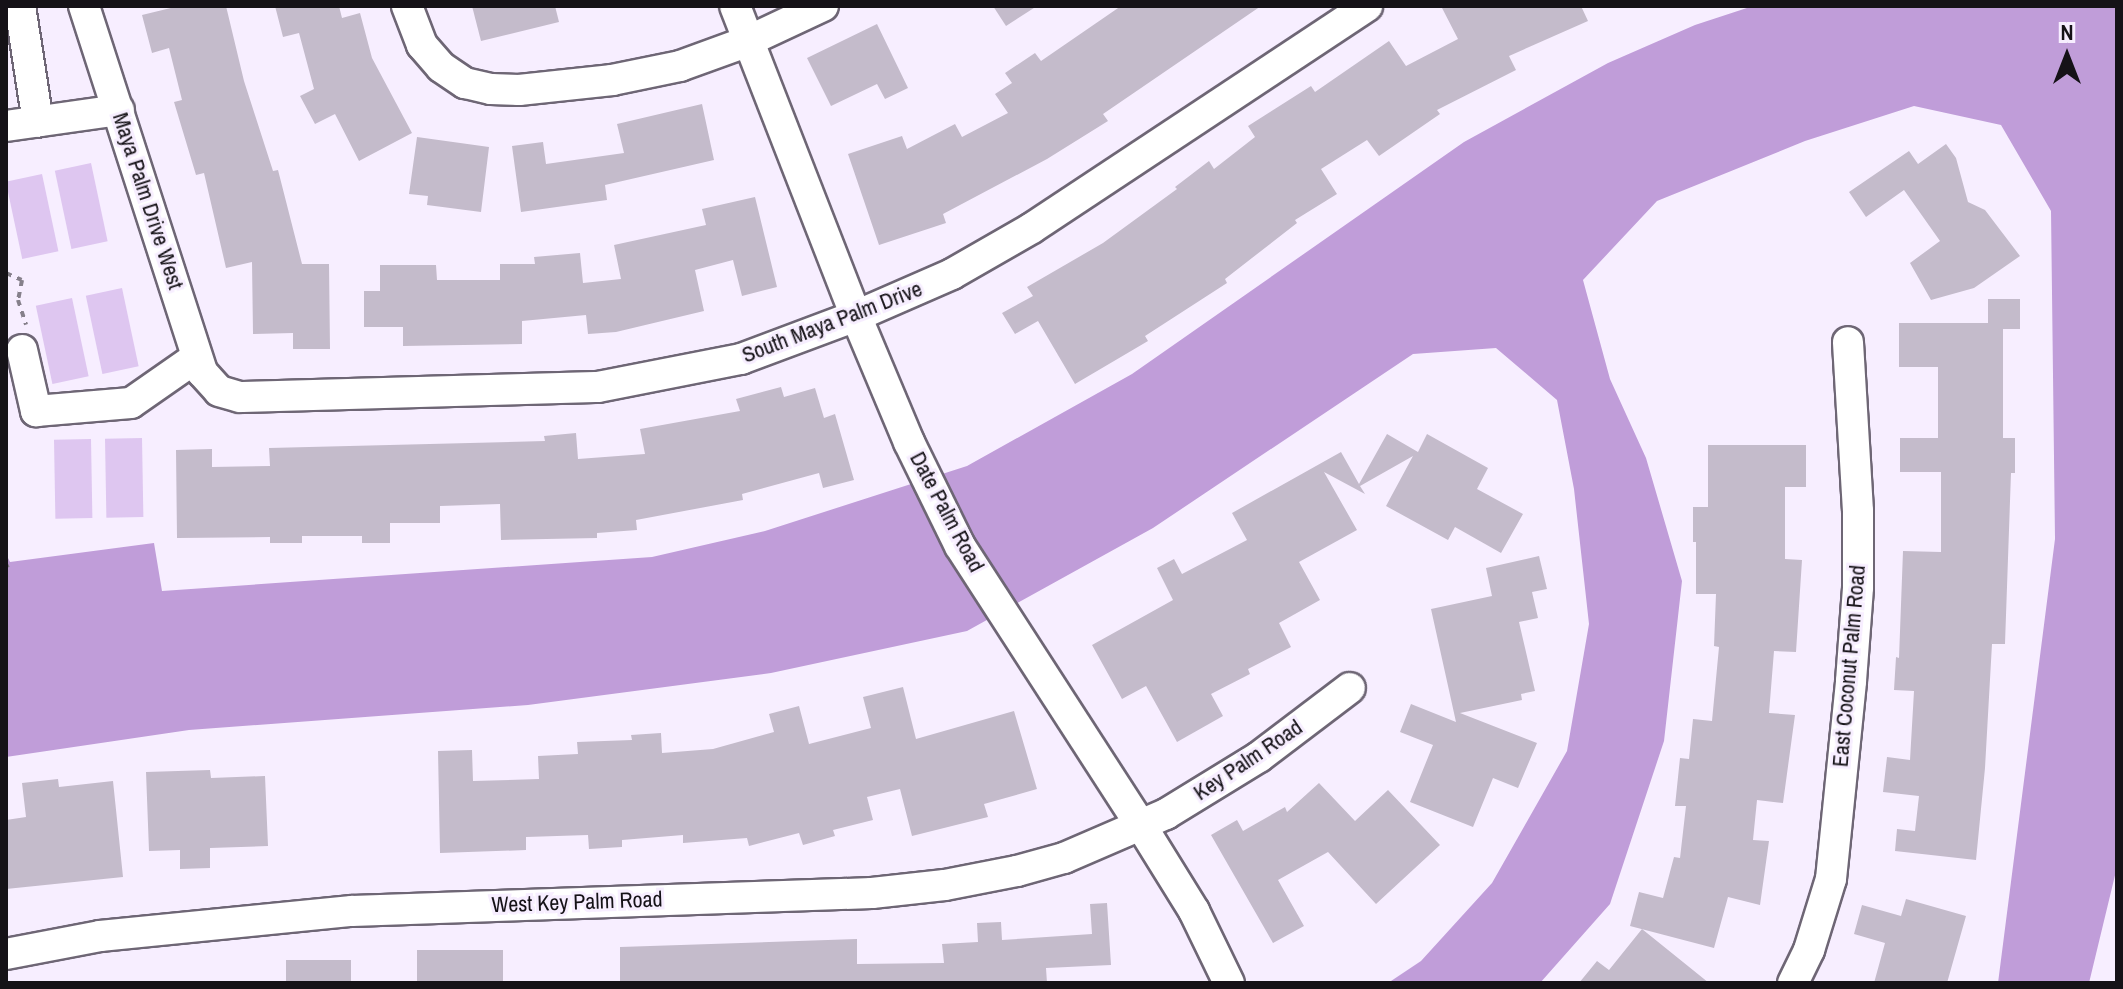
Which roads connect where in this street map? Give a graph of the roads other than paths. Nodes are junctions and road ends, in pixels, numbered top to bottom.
1 (20, 6) edge
2 (84, 6) edge
3 (407, 6) edge
4 (735, 6) edge
5 (823, 6) edge
6 (1367, 6) edge
7 (746, 42) junction
8 (119, 110) junction
9 (38, 122) junction
10 (6, 126) edge
11 (856, 316) junction
12 (1848, 342) dead end
13 (22, 350) road end
14 (197, 357) junction
15 (219, 391) joint
16 (1350, 688) dead end
17 (1142, 827) junction
18 (6, 954) edge
19 (1229, 983) edge
20 (1793, 983) edge

1 - 9 street
2 - 8 street, Maya Palm Drive West
3 - 7 street
4 - 7 street, Date Palm Road
5 - 7 street
6 - 11 street, South Maya Palm Drive
7 - 11 street, Date Palm Road
8 - 9 street
8 - 14 street, Maya Palm Drive West
9 - 10 street
11 - 15 street, South Maya Palm Drive
11 - 17 street, Date Palm Road
12 - 20 street, East Coconut Palm Road
13 - 14 street
14 - 15 street, Maya Palm Drive West
16 - 17 street, Key Palm Road
17 - 18 street, West Key Palm Road
17 - 19 street, Date Palm Road

